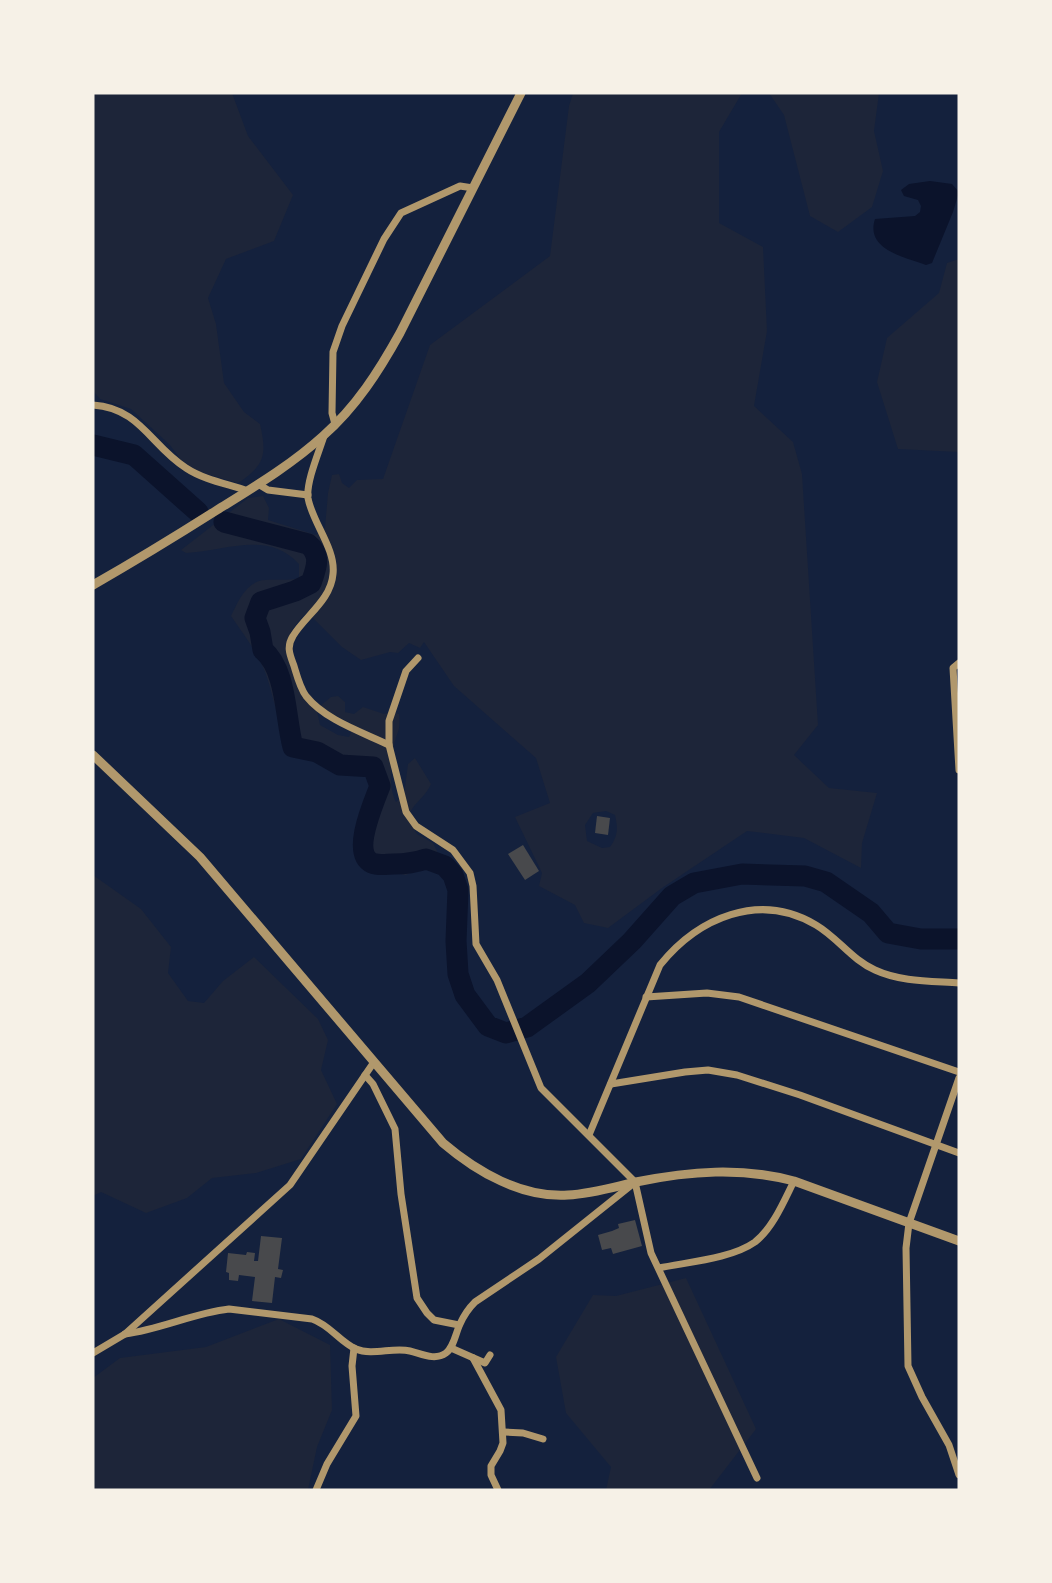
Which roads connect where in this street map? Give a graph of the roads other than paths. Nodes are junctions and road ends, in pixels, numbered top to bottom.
1 (521, 93) edge
2 (473, 188) junction
3 (93, 405) edge
4 (335, 424) junction
5 (324, 436) junction
6 (258, 484) junction
7 (248, 491) junction
8 (307, 495) junction
9 (93, 585) edge
10 (418, 658) dead end
11 (959, 663) edge
12 (389, 745) junction
13 (93, 755) edge
14 (959, 770) edge
15 (959, 983) edge
16 (646, 997) junction
17 (374, 1062) junction
18 (959, 1072) edge
19 (365, 1075) junction
20 (959, 1078) edge
21 (611, 1084) junction
22 (589, 1135) junction
23 (936, 1145) junction
24 (959, 1153) edge
25 (794, 1181) junction
26 (635, 1182) junction
27 (909, 1223) junction
28 (959, 1241) edge
29 (659, 1268) junction
30 (459, 1325) junction
31 (125, 1334) junction
32 (354, 1348) junction
33 (451, 1348) junction
34 (93, 1353) edge
35 (490, 1355) dead end
36 (473, 1357) junction
37 (504, 1432) junction
38 (543, 1439) dead end
39 (959, 1443) edge
40 (949, 1445) junction
41 (959, 1475) edge
42 (757, 1478) dead end
43 (316, 1490) edge
44 (498, 1490) edge

1 - 2 street
2 - 4 street
2 - 4 street
3 - 7 street
4 - 5 street
5 - 6 street
5 - 8 street
6 - 7 street
6 - 8 street
7 - 9 street
8 - 12 street
10 - 12 street
11 - 14 street
12 - 22 street
13 - 17 street
15 - 16 street
16 - 18 street
16 - 21 street
17 - 19 street
17 - 26 street
19 - 30 street
19 - 31 street
20 - 23 street
21 - 22 street
21 - 23 street
22 - 26 street
23 - 24 street
23 - 27 street
25 - 26 street
25 - 27 street
25 - 29 street
26 - 29 street
26 - 30 street
27 - 28 street
27 - 40 street
29 - 42 street
30 - 33 street
31 - 32 street
31 - 34 street
32 - 33 street
32 - 43 street
33 - 36 street
35 - 36 street
36 - 37 street
37 - 38 street
37 - 44 street
39 - 40 street
40 - 41 street

